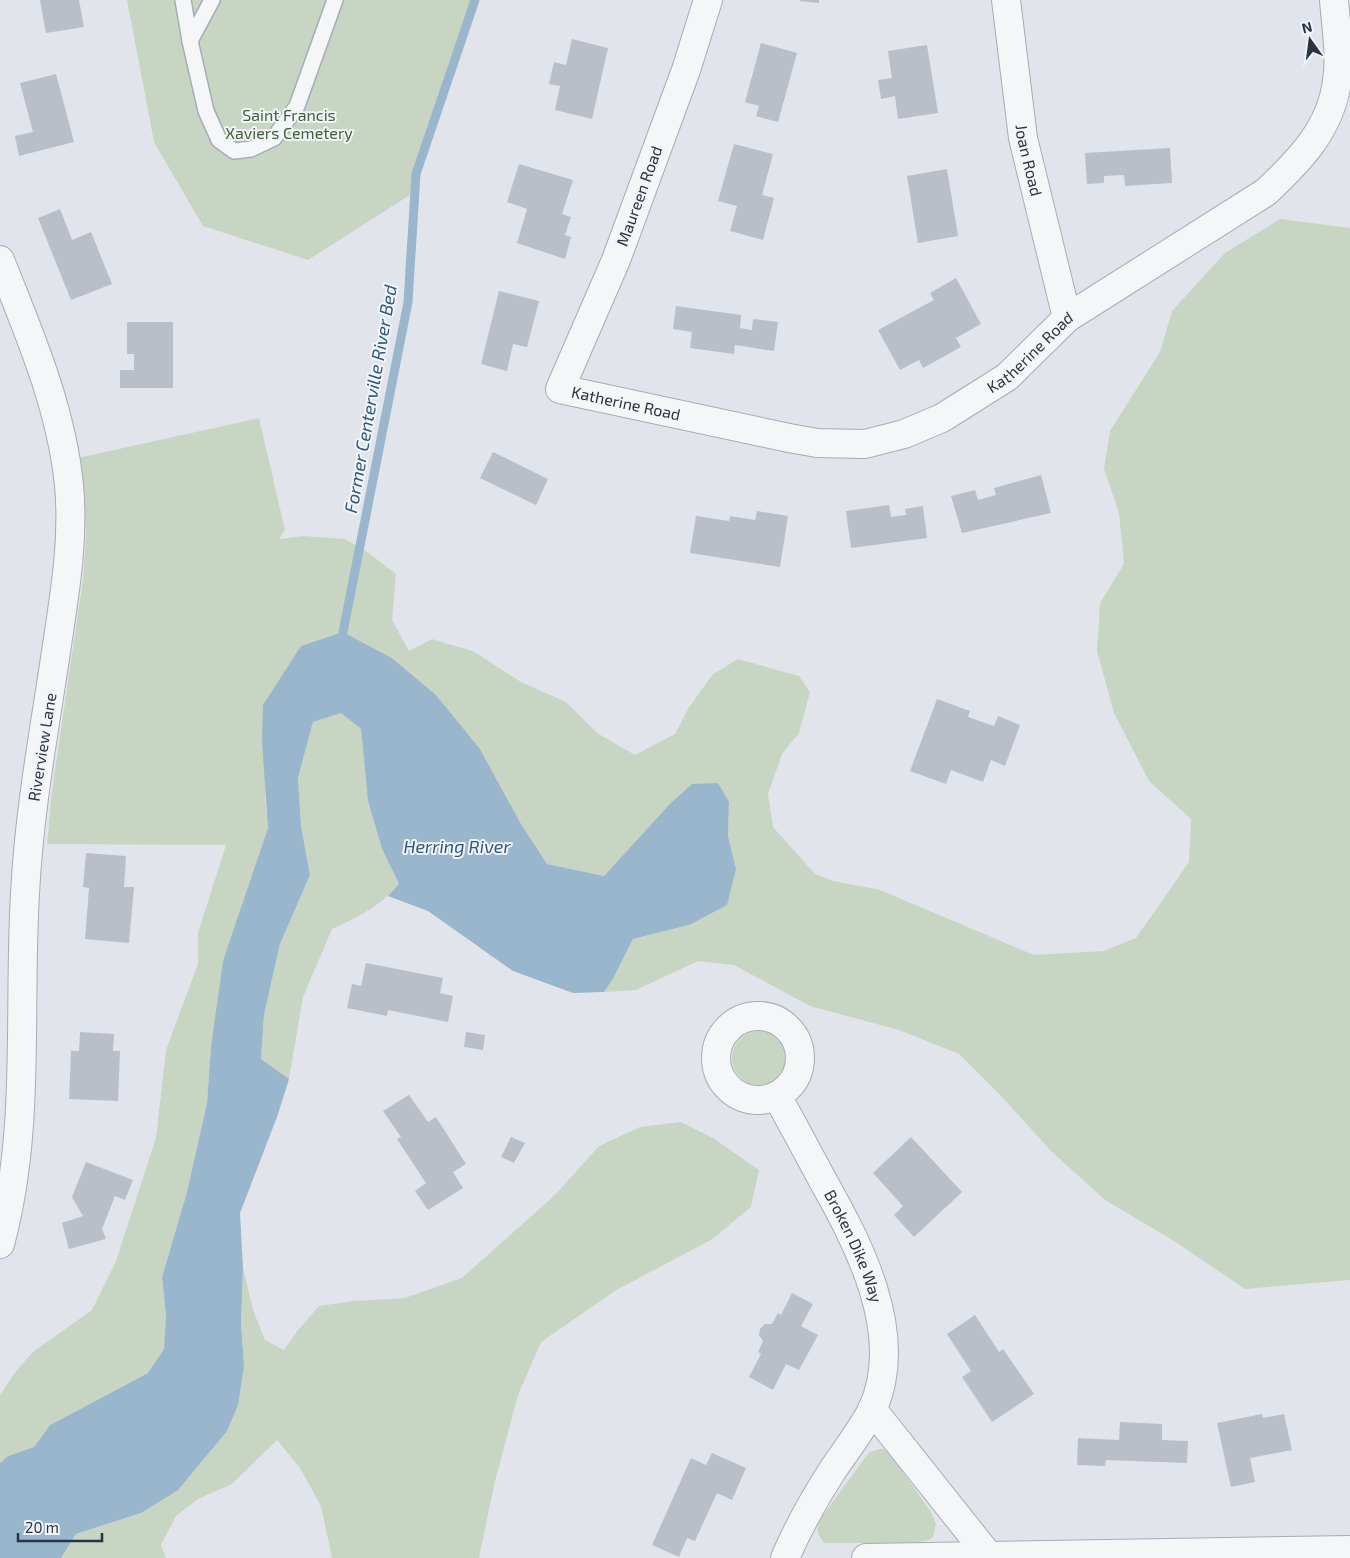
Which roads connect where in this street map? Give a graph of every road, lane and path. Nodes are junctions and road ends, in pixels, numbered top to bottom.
1 (183, 0) edge
2 (212, 0) edge
3 (335, 0) edge
4 (708, 0) edge
5 (1006, 0) edge
6 (1334, 0) edge
7 (190, 41) junction
8 (0, 260) edge
9 (1067, 318) junction
10 (560, 389) joint
11 (777, 1096) dead end
12 (0, 1244) edge
13 (872, 1409) junction
14 (1350, 1550) edge
15 (988, 1555) junction
16 (785, 1558) edge
17 (866, 1558) edge

1 - 7 lane
2 - 7 lane
3 - 7 lane
4 - 10 street, Maureen Road
5 - 9 street, Joan Road
6 - 9 street, Katherine Road
8 - 12 street, Riverview Lane
9 - 10 street, Katherine Road
11 - 13 street, Broken Dike Way
13 - 15 street
13 - 16 street, Broken Dike Way
14 - 15 street
15 - 17 street

